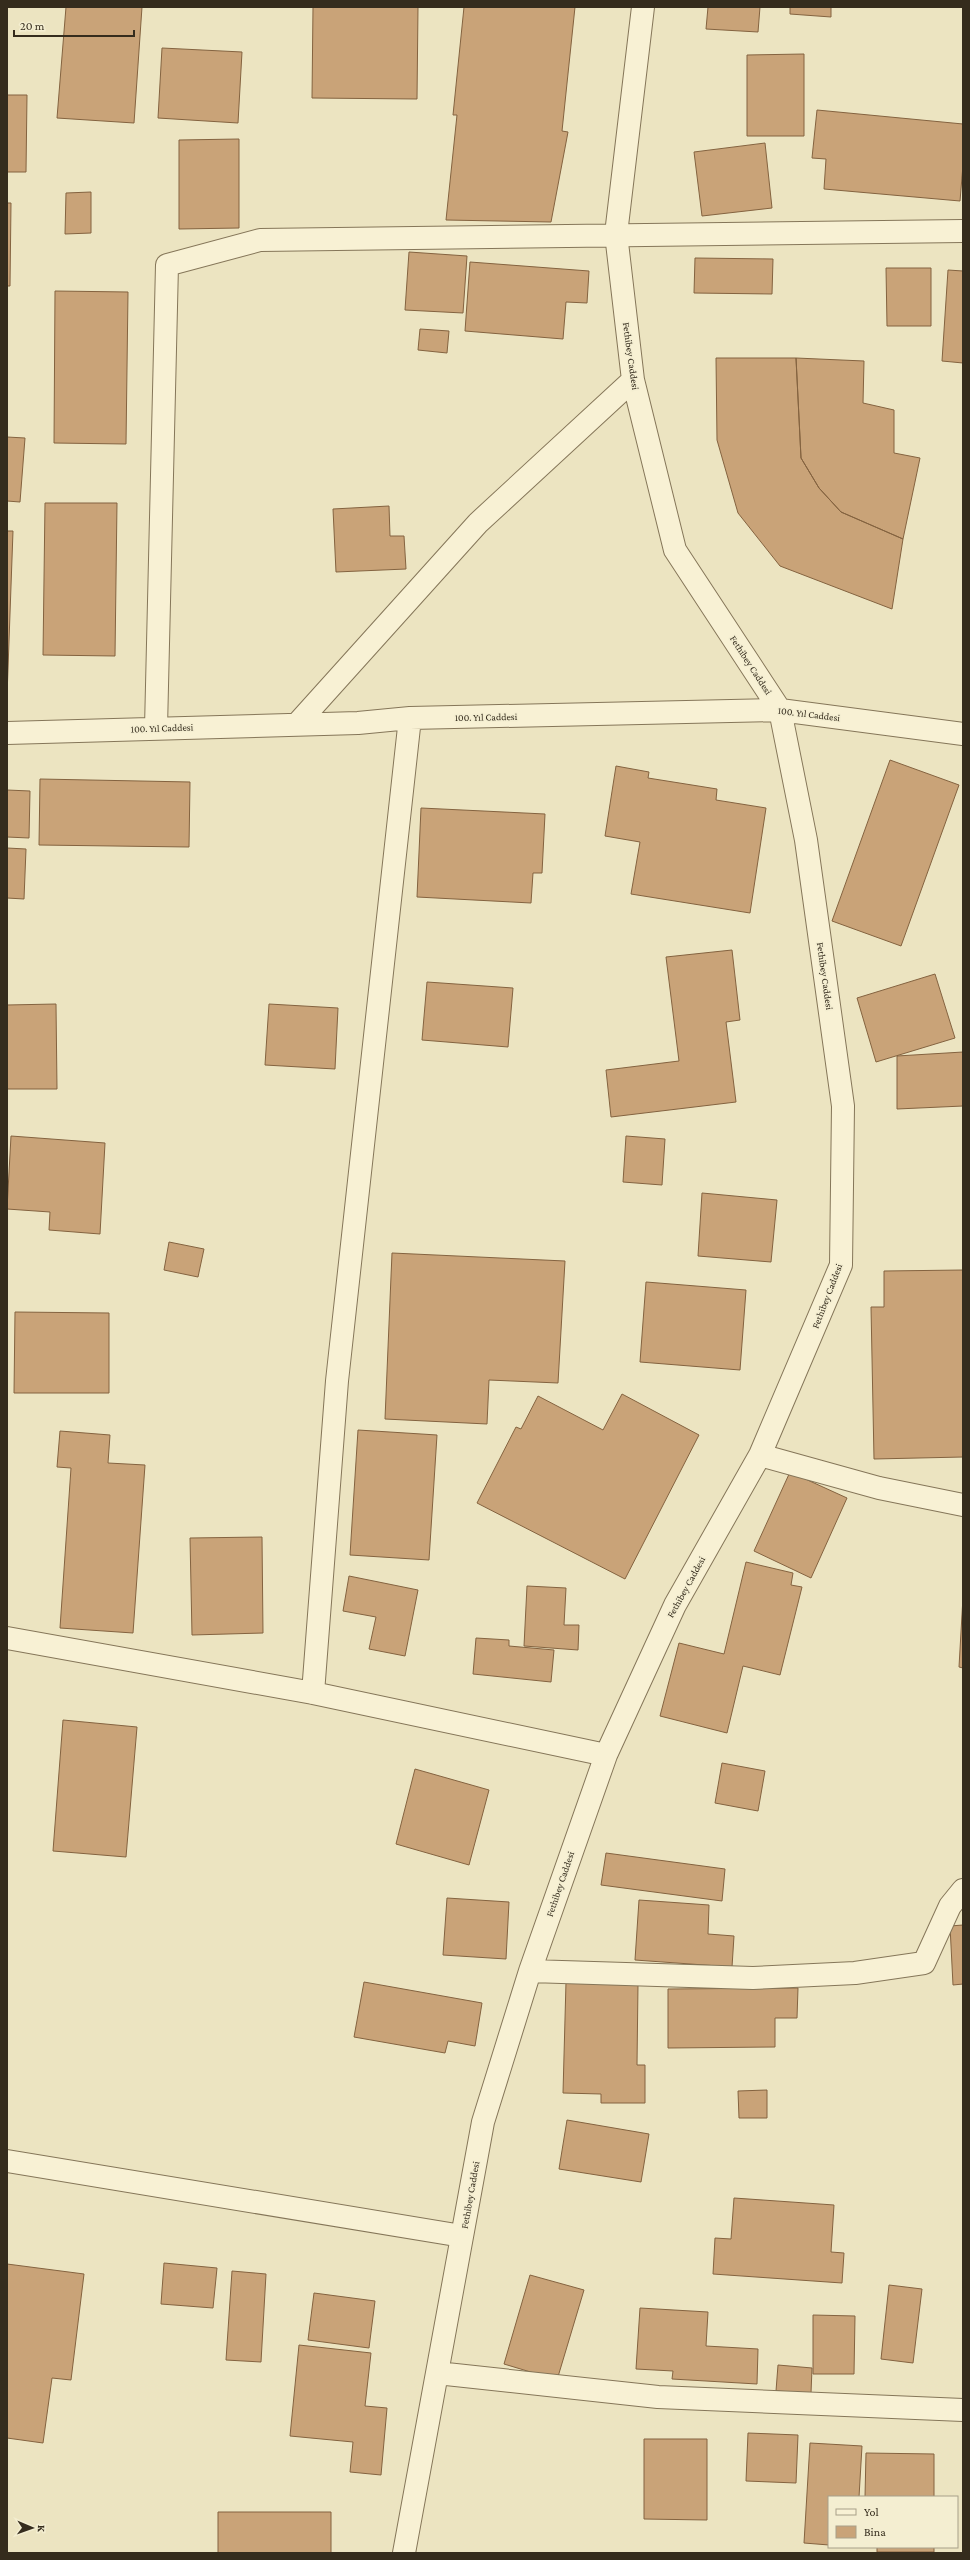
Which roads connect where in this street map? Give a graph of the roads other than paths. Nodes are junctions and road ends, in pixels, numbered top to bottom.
1 (643, 7) edge
2 (963, 231) edge
3 (616, 234) junction
4 (633, 380) junction
5 (780, 710) junction
6 (410, 718) junction
7 (297, 724) junction
8 (156, 728) junction
9 (7, 733) edge
10 (963, 734) edge
11 (760, 1455) junction
12 (963, 1504) edge
13 (7, 1638) edge
14 (313, 1693) junction
15 (606, 1755) junction
16 (963, 1890) edge
17 (530, 1971) junction
18 (7, 2161) edge
19 (462, 2236) junction
20 (437, 2373) junction
21 (963, 2410) edge
22 (404, 2553) edge

1 - 3 street, Fethibey Caddesi
2 - 3 street
3 - 4 street, Fethibey Caddesi
3 - 8 street
4 - 5 street, Fethibey Caddesi
4 - 7 street
5 - 6 street, 100. Yıl Caddesi
5 - 10 street, 100. Yıl Caddesi
5 - 11 street, Fethibey Caddesi
6 - 7 street, 100. Yıl Caddesi
6 - 14 street
7 - 8 street, 100. Yıl Caddesi
8 - 9 street, 100. Yıl Caddesi
11 - 12 street
11 - 15 street, Fethibey Caddesi
13 - 14 street
14 - 15 street
15 - 17 street, Fethibey Caddesi
16 - 17 street
17 - 19 street, Fethibey Caddesi
18 - 19 street
19 - 20 street, Fethibey Caddesi
20 - 21 street
20 - 22 street, Fethibey Caddesi

